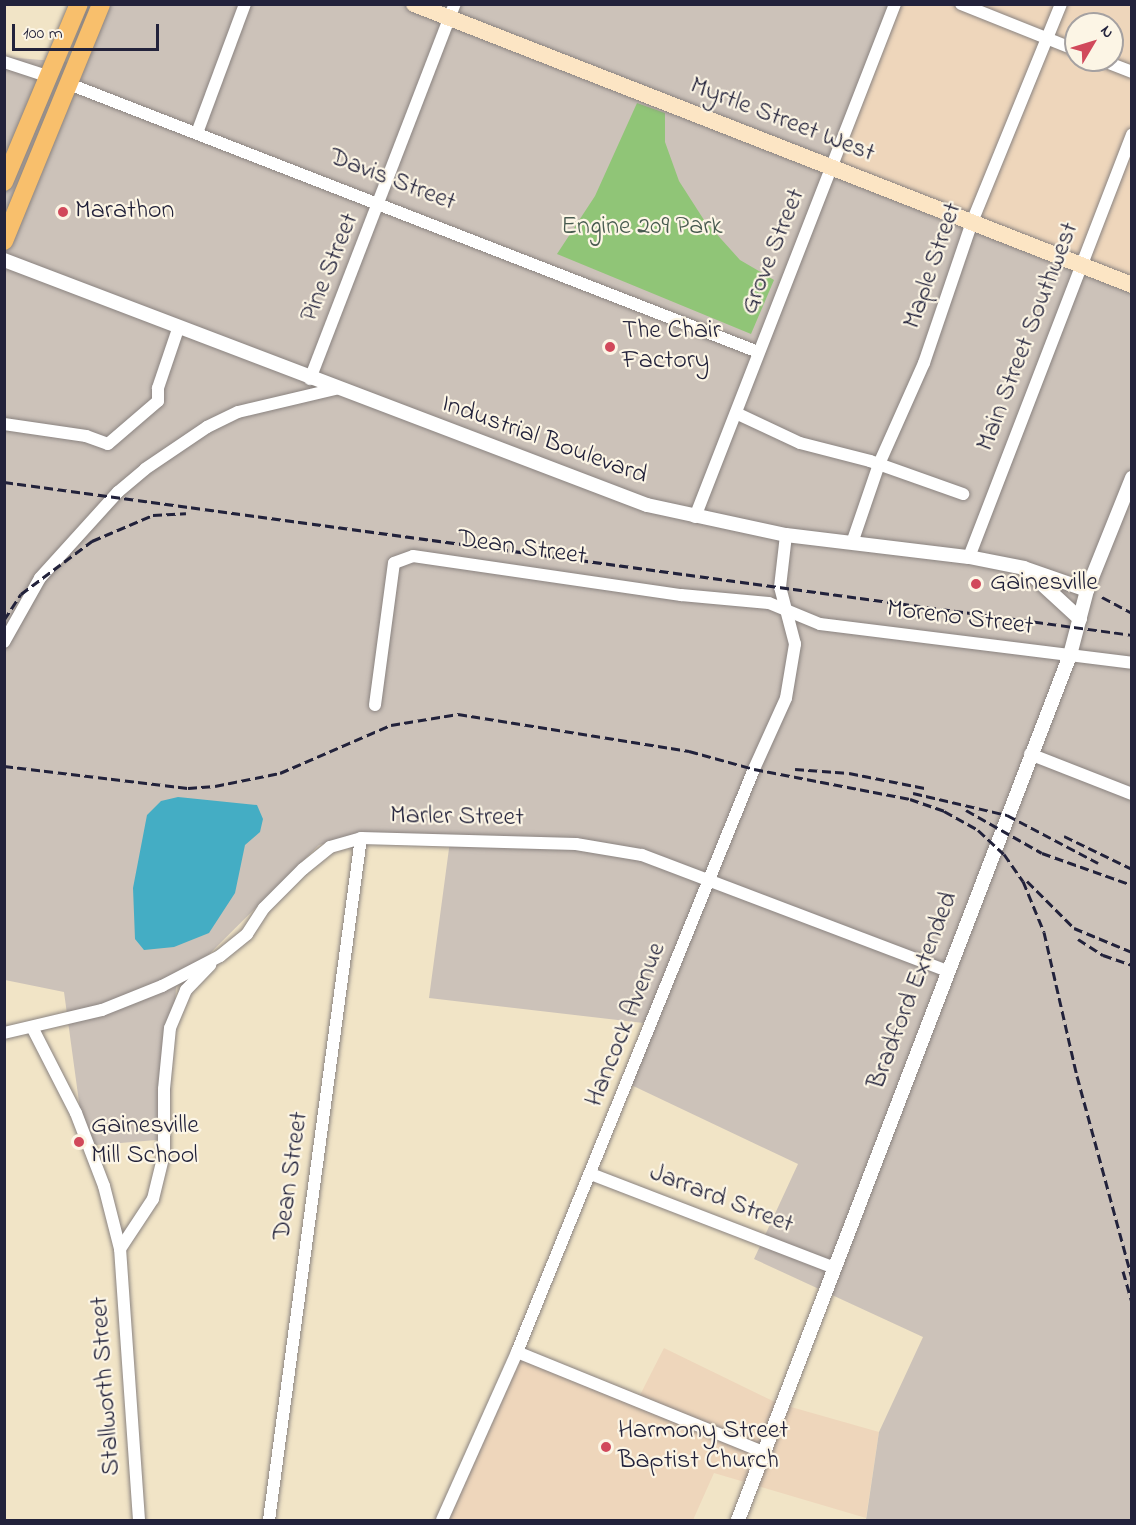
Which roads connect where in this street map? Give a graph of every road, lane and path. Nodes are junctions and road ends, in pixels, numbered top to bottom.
1 (79, 4) edge
2 (101, 4) edge
3 (245, 4) edge
4 (414, 4) edge
5 (895, 4) edge
6 (961, 4) edge
7 (1061, 4) edge
8 (452, 11) edge
9 (1046, 39) junction
10 (1064, 46) edge
11 (4, 62) edge
12 (50, 77) junction
13 (69, 84) junction
14 (197, 132) junction
15 (1131, 134) edge
16 (831, 168) junction
17 (4, 182) edge
18 (381, 204) junction
19 (972, 222) junction
20 (4, 241) edge
21 (4, 260) edge
22 (1080, 265) junction
23 (1131, 285) edge
24 (178, 329) junction
25 (758, 352) junction
26 (310, 379) junction
27 (335, 389) junction
28 (738, 414) junction
29 (4, 424) edge
30 (879, 464) junction
31 (1131, 478) edge
32 (963, 494) dead end
33 (695, 517) junction
34 (786, 535) junction
35 (852, 543) junction
36 (969, 557) junction
37 (1024, 568) junction
38 (1087, 590) junction
39 (786, 611) junction
40 (1080, 619) junction
41 (4, 642) edge
42 (1070, 655) junction
43 (1131, 663) edge
44 (375, 705) dead end
45 (1030, 754) junction
46 (1131, 794) edge
47 (361, 838) junction
48 (711, 880) junction
49 (220, 956) junction
50 (948, 971) junction
51 (33, 1029) junction
52 (4, 1033) edge
53 (591, 1174) junction
54 (120, 1249) junction
55 (834, 1268) junction
56 (517, 1352) junction
57 (766, 1453) junction
58 (139, 1521) edge
59 (269, 1521) edge
60 (442, 1521) edge
61 (738, 1521) edge

1 - 12 main road
2 - 13 main road
3 - 14 street
4 - 8 main road, Myrtle Street West
5 - 16 street, Grove Street
6 - 9 street
7 - 9 street, Maple Street
8 - 16 main road, Myrtle Street West
8 - 18 street, Pine Street
9 - 10 street
9 - 19 street, Maple Street
11 - 12 street, Davis Street
12 - 13 main road, Davis Street
12 - 17 main road
13 - 14 street, Davis Street
13 - 20 main road
14 - 18 street, Davis Street
15 - 22 street, Main Street Southwest
16 - 19 main road, Myrtle Street West
16 - 25 street, Grove Street
18 - 25 street, Davis Street
18 - 26 street, Pine Street
19 - 22 main road, Myrtle Street West
19 - 30 street, Maple Street
21 - 24 street, Industrial Boulevard
22 - 23 main road, Myrtle Street West
22 - 36 street, Main Street Southwest
24 - 26 street, Industrial Boulevard
24 - 29 street
25 - 28 street, Grove Street
26 - 27 street, Industrial Boulevard
27 - 33 street, Industrial Boulevard
27 - 41 street
28 - 30 street
28 - 33 street, Grove Street
30 - 32 street
30 - 35 street, Maple Street
31 - 38 street, Bradford Extended
33 - 34 street, Industrial Boulevard
34 - 35 street, Industrial Boulevard
34 - 39 street, Hancock Avenue
35 - 36 street, Industrial Boulevard
36 - 37 street, Industrial Boulevard
37 - 38 street, Industrial Boulevard
37 - 40 street
38 - 40 street, Bradford Extended
39 - 42 street, Moreno Street
39 - 44 street, Dean Street
39 - 48 street, Hancock Avenue
40 - 42 street, Bradford Extended
42 - 43 street, Moreno Street
42 - 45 street, Bradford Extended
45 - 46 street
45 - 50 street, Bradford Extended
47 - 48 street, Marler Street
47 - 49 street, Marler Street
47 - 59 street, Dean Street
48 - 50 street, Marler Street
48 - 53 street, Hancock Avenue
49 - 51 street, Marler Street
49 - 54 street
50 - 55 street, Bradford Extended
51 - 52 street, Marler Street
51 - 54 street, Stallworth Street
53 - 55 street, Jarrard Street
53 - 56 street, Hancock Avenue
54 - 58 street, Stallworth Street
55 - 57 street, Bradford Extended
56 - 57 street
56 - 60 street, Hancock Avenue
57 - 61 street, Bradford Extended

